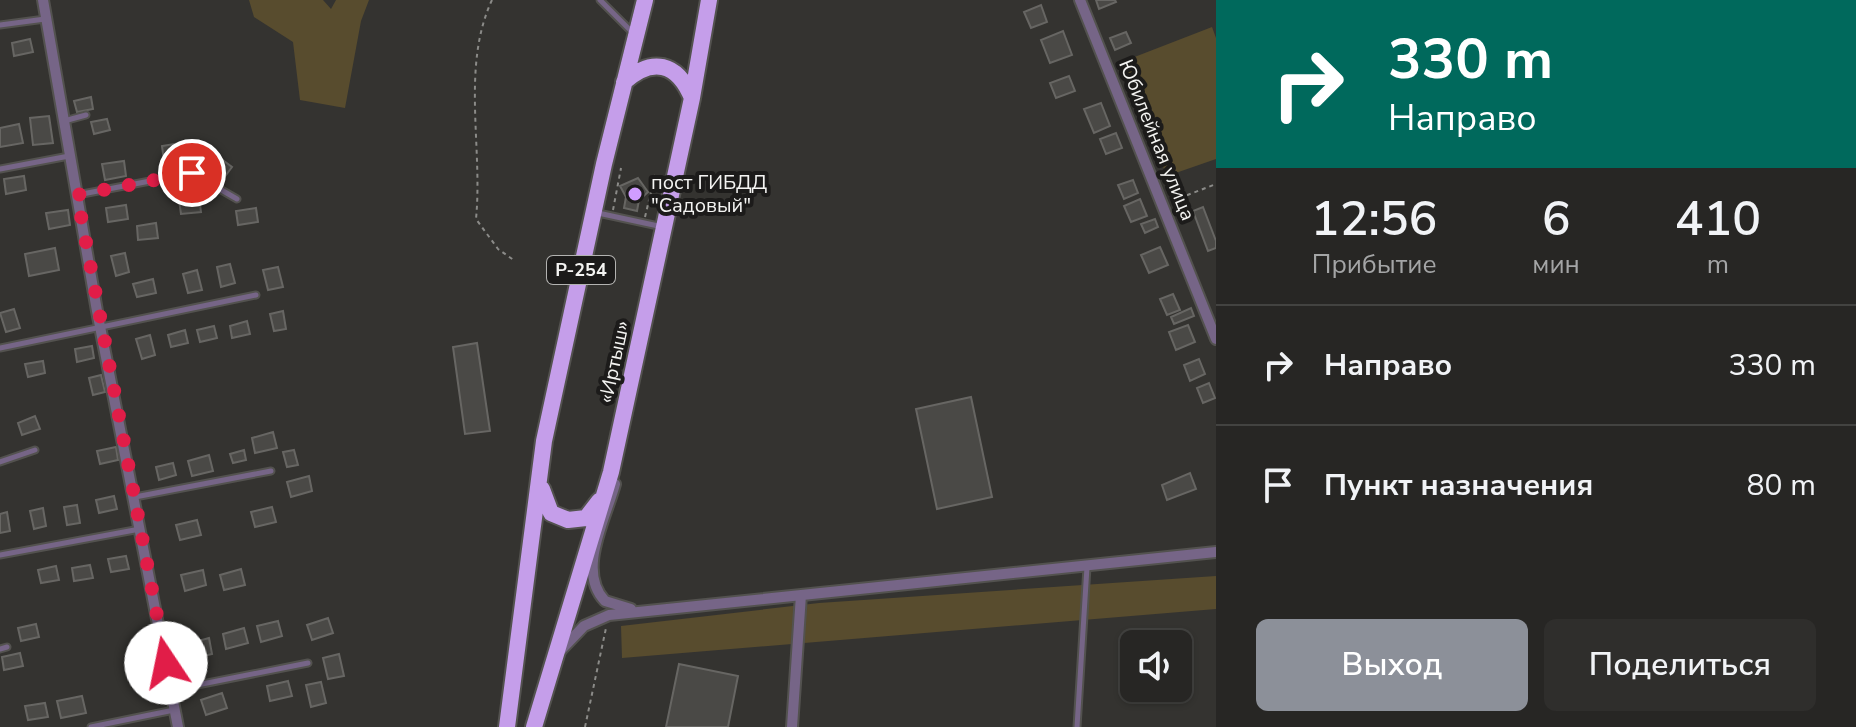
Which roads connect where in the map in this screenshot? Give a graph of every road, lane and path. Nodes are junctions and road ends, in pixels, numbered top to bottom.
1 (43, 0) edge
2 (492, 0) edge
3 (600, 0) edge
4 (645, 0) edge
5 (709, 0) edge
6 (1080, 0) edge
7 (46, 18) junction
8 (0, 25) edge
9 (635, 37) junction
10 (624, 82) junction
11 (692, 98) junction
12 (86, 115) dead end
13 (64, 121) junction
14 (70, 156) junction
15 (621, 168) dead end
16 (0, 169) edge
17 (655, 175) dead end
18 (1216, 184) edge
19 (77, 195) junction
20 (237, 199) dead end
21 (1163, 204) junction
22 (593, 212) junction
23 (611, 216) junction
24 (644, 223) junction
25 (664, 227) junction
26 (515, 261) dead end
27 (256, 295) dead end
28 (100, 325) junction
29 (1216, 339) edge
30 (0, 348) edge
31 (630, 387) junction
32 (35, 450) dead end
33 (542, 459) junction
34 (0, 462) edge
35 (271, 471) dead end
36 (611, 472) junction
37 (135, 497) junction
38 (141, 529) junction
39 (1216, 552) edge
40 (0, 555) edge
41 (1087, 566) junction
42 (801, 595) junction
43 (649, 612) junction
44 (609, 615) junction
45 (7, 647) dead end
46 (0, 649) edge
47 (308, 663) dead end
48 (546, 681) junction
49 (171, 690) junction
50 (175, 709) junction
51 (91, 727) edge
52 (178, 727) edge
53 (507, 727) edge
54 (534, 727) edge
55 (585, 727) edge
56 (792, 727) edge
57 (1077, 727) edge

1 - 7 street
2 - 26 path
3 - 9 lane
4 - 9 highway, Р-254
5 - 11 highway, «Иртыш»
6 - 21 street, Юбилейная улица
7 - 8 lane
7 - 13 street
9 - 10 highway, Р-254
10 - 11 highway
10 - 22 highway, Р-254
11 - 25 highway, «Иртыш»
12 - 13 lane
13 - 14 street
14 - 16 lane
14 - 19 street
15 - 23 path
17 - 24 path
18 - 21 path
19 - 20 lane
19 - 28 street
21 - 29 street, Юбилейная улица
22 - 23 lane
22 - 33 highway, Р-254
23 - 24 lane
24 - 25 lane
25 - 31 highway, «Иртыш»
27 - 28 lane
28 - 30 lane
28 - 37 street
31 - 36 highway, «Иртыш»
31 - 43 street
32 - 34 lane
33 - 36 highway
33 - 53 highway, Р-254
35 - 37 lane
36 - 48 highway, «Иртыш»
37 - 38 street
38 - 40 lane
38 - 49 street
39 - 41 street
41 - 42 street
41 - 57 lane
42 - 43 street
42 - 56 street
43 - 44 street
44 - 48 street
44 - 55 path
45 - 46 lane
47 - 49 lane
48 - 54 highway, «Иртыш»
49 - 50 street
50 - 51 lane
50 - 52 street

